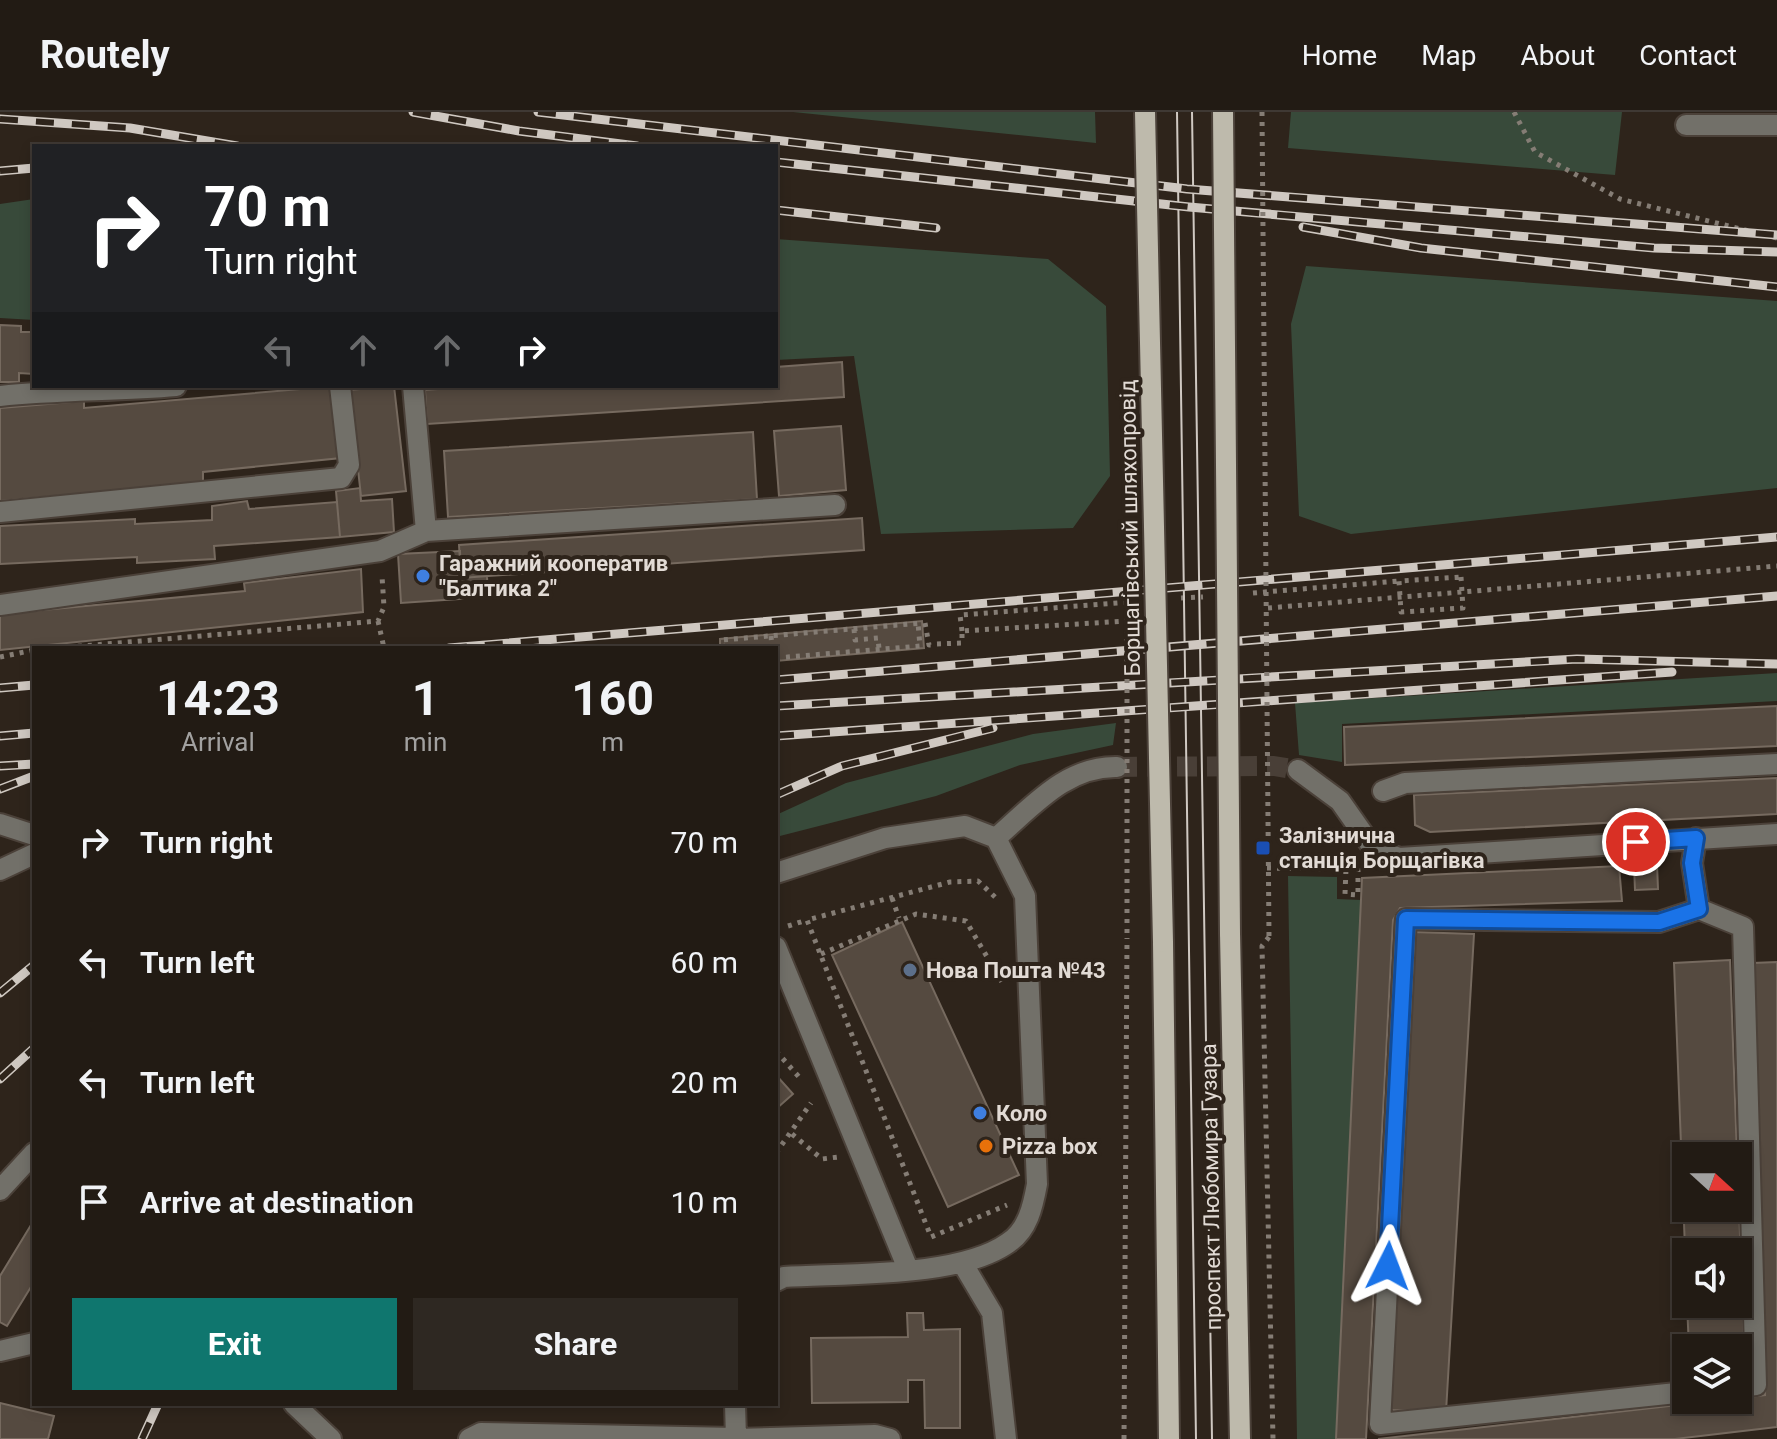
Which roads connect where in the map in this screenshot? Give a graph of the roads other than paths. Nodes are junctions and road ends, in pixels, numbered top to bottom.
1 (1145, 112) edge
2 (1223, 112) edge
3 (1686, 125) dead end
4 (1777, 125) edge
5 (155, 388) edge
6 (340, 388) edge
7 (413, 388) edge
8 (0, 396) edge
9 (835, 505) dead end
10 (0, 512) edge
11 (426, 531) junction
12 (0, 605) edge
13 (1777, 764) edge
14 (1117, 767) tunnel mouth
15 (1298, 770) tunnel mouth
16 (1383, 791) dead end
17 (0, 824) edge
18 (32, 834) edge
19 (1777, 834) edge
20 (996, 838) junction
21 (1696, 838) junction
22 (32, 855) edge
23 (0, 870) edge
24 (778, 872) edge
25 (1699, 909) junction
26 (1163, 942) joint
27 (778, 952) edge
28 (32, 1155) edge
29 (0, 1190) edge
30 (963, 1264) junction
31 (908, 1269) junction
32 (779, 1275) edge
33 (32, 1343) edge
34 (0, 1351) edge
35 (1752, 1385) edge
36 (1672, 1393) edge
37 (296, 1406) edge
38 (735, 1406) edge
39 (736, 1438) edge
40 (331, 1439) edge
41 (469, 1439) edge
42 (890, 1439) edge
43 (1006, 1439) edge
44 (1169, 1439) edge
45 (1240, 1439) edge

1 - 26 main road, Борщагівський шляхопровід, bridge
2 - 45 main road, проспект Любомира Гузара, bridge
3 - 4 street
5 - 8 street
6 - 10 street
7 - 11 street
9 - 11 street
11 - 12 street
13 - 16 street
14 - 20 street
15 - 21 street
17 - 18 street
19 - 21 street
20 - 24 street
20 - 30 street
21 - 25 street
22 - 23 street
25 - 35 street
25 - 36 street
26 - 44 main road, проспект Любомира Гузара
27 - 31 street
28 - 29 street
30 - 31 street
30 - 43 street
31 - 32 street
33 - 34 street
37 - 40 street
38 - 39 street
39 - 41 street
39 - 42 street

